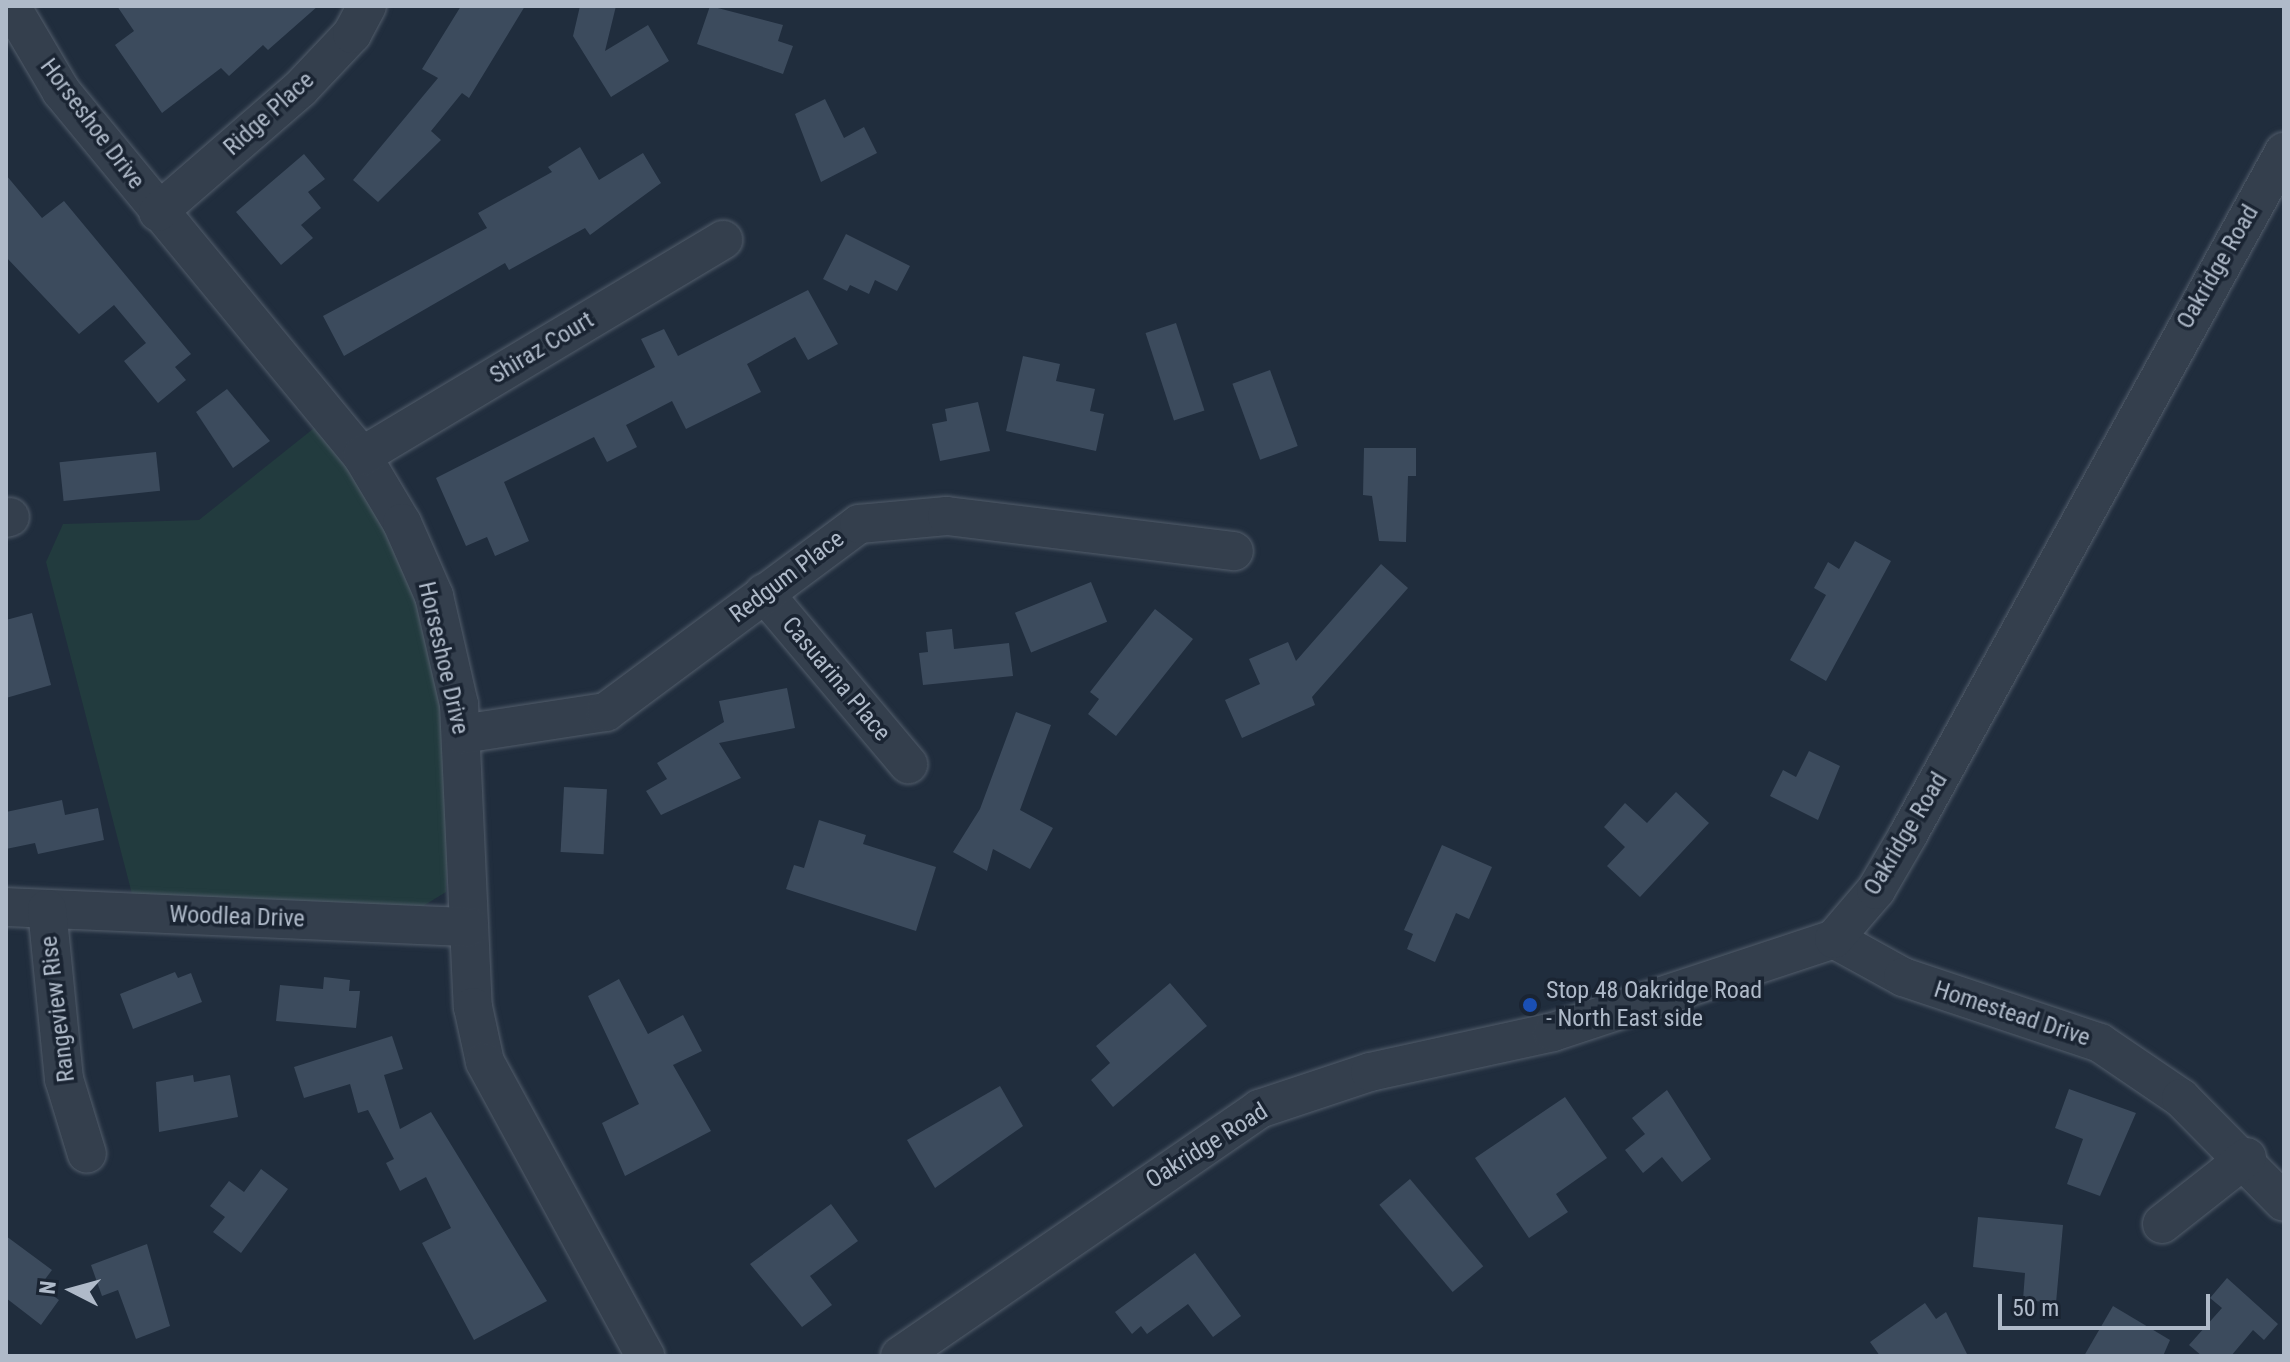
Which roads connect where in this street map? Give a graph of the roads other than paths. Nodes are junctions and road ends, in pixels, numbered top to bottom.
1 (11, 6) edge
2 (367, 6) edge
3 (2284, 152) edge
4 (158, 212) junction
5 (723, 240) dead end
6 (362, 456) junction
7 (1234, 551) dead end
8 (764, 593) junction
9 (462, 734) junction
10 (908, 764) dead end
11 (6, 907) edge
12 (47, 909) junction
13 (469, 927) junction
14 (1834, 939) junction
15 (87, 1154) dead end
16 (2247, 1157) junction
17 (2284, 1202) edge
18 (2162, 1224) dead end
19 (645, 1356) edge
20 (900, 1356) edge

1 - 4 street, Horseshoe Drive
2 - 4 street, Ridge Place
3 - 14 street, Oakridge Road
4 - 6 street, Horseshoe Drive
5 - 6 street, Shiraz Court
6 - 9 street, Horseshoe Drive
7 - 8 street, Redgum Place
8 - 9 street, Redgum Place
8 - 10 street, Casuarina Place
9 - 13 street, Horseshoe Drive
11 - 12 street, Woodlea Drive
12 - 13 street, Woodlea Drive
12 - 15 street, Rangeview Rise
13 - 19 street, Horseshoe Drive
14 - 16 street, Homestead Drive
14 - 20 street, Oakridge Road
16 - 17 street, Homestead Drive
16 - 18 street

